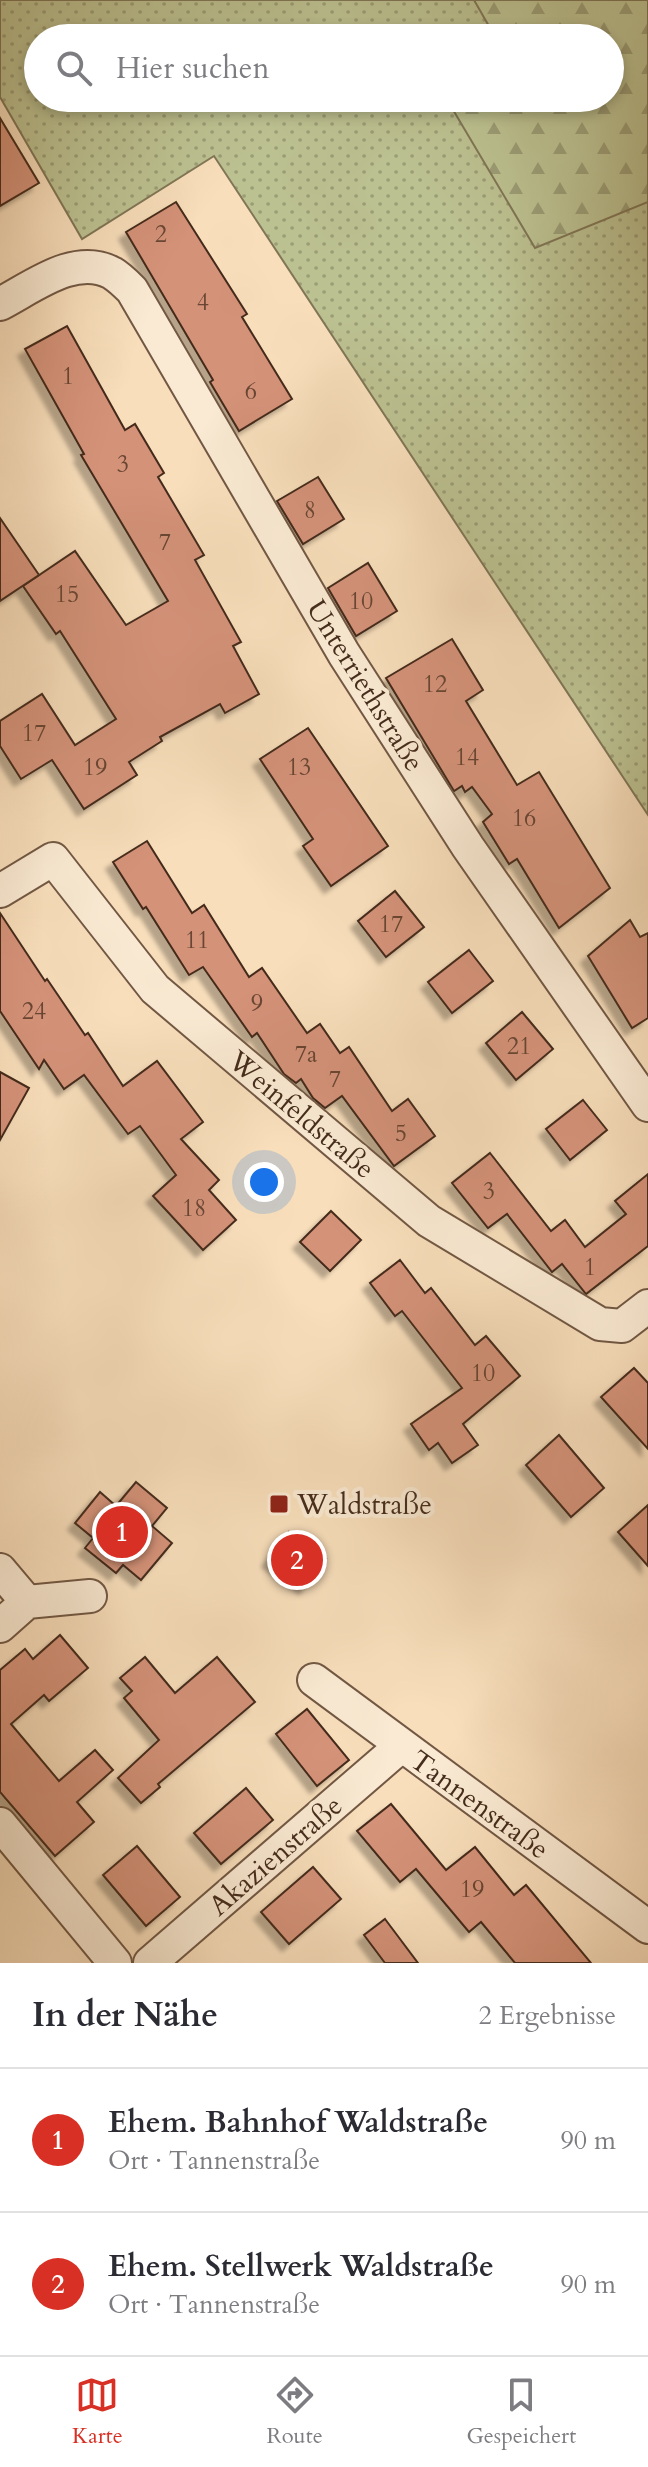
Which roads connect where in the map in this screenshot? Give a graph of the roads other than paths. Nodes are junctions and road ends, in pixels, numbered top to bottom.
1 (0, 304) edge
2 (0, 891) edge
3 (648, 1105) edge
4 (648, 1306) edge
5 (0, 1570) edge
6 (90, 1596) dead end
7 (27, 1602) junction
8 (0, 1626) edge
9 (314, 1680) dead end
10 (401, 1746) junction
11 (0, 1824) edge
12 (648, 1927) edge
13 (115, 1963) edge
14 (150, 1963) edge

1 - 3 street, Unterriethstraße
2 - 4 street, Weinfeldstraße
5 - 7 street
6 - 7 street
7 - 8 street
9 - 10 street, Tannenstraße
10 - 12 street, Tannenstraße
10 - 14 street, Akazienstraße
11 - 13 street

